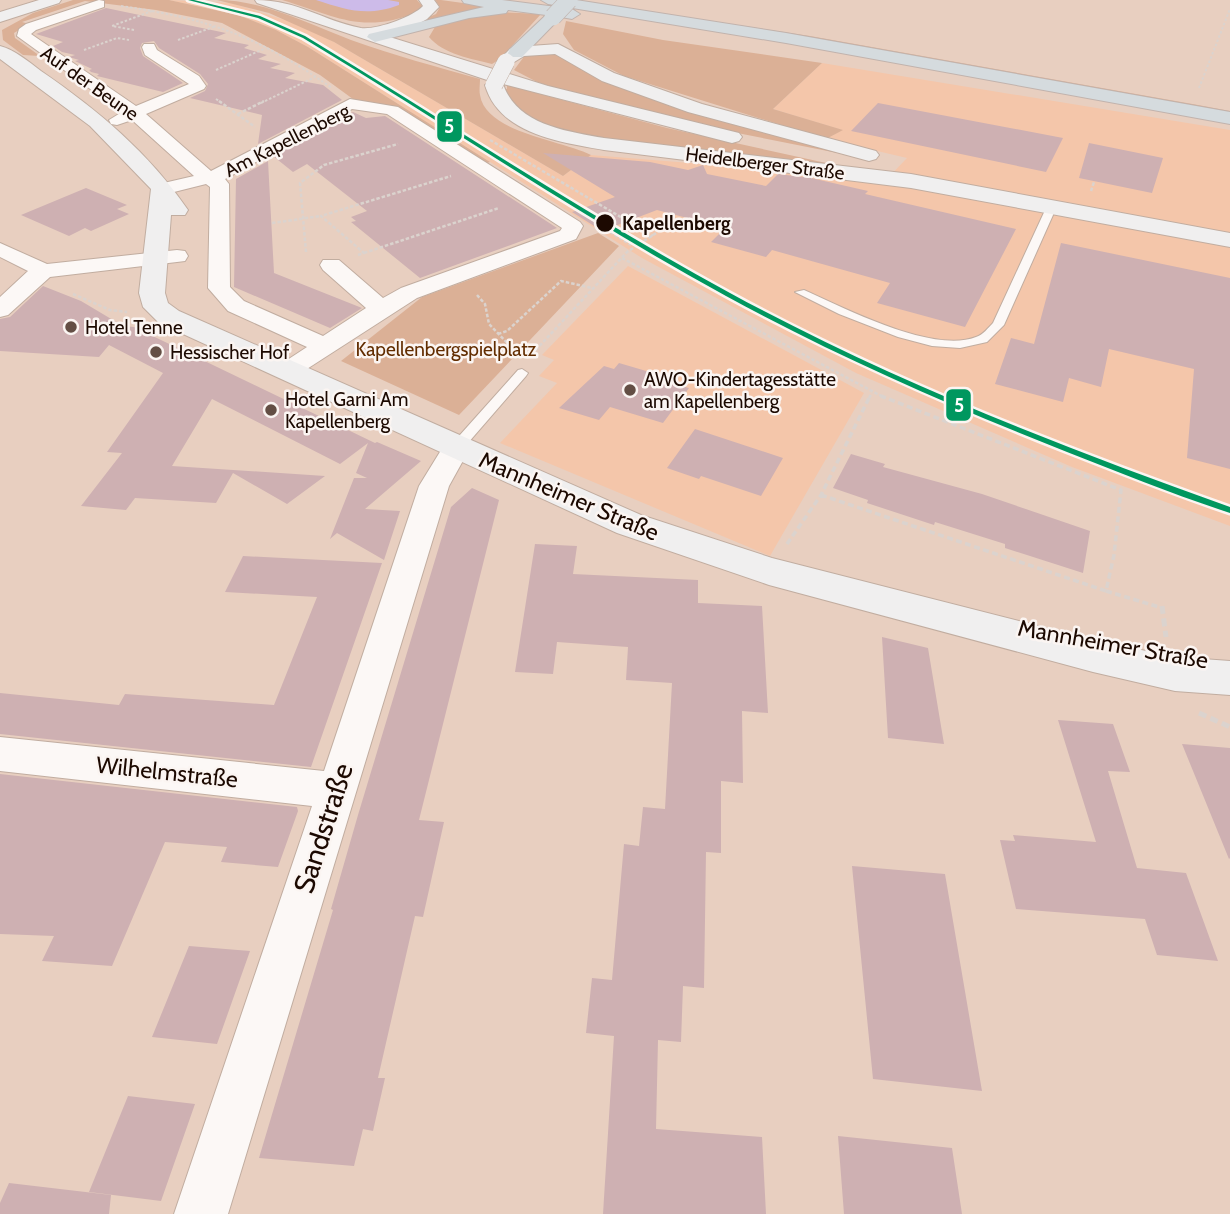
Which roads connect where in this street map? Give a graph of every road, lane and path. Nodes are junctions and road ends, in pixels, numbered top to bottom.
1 (34, 0) edge
2 (54, 0) edge
3 (262, 0) edge
4 (426, 0) edge
5 (469, 0) edge
6 (548, 0) edge
7 (603, 0) edge
8 (99, 4) joint
9 (0, 6) edge
10 (1230, 9) edge
11 (153, 11) junction
12 (559, 12) edge
13 (0, 17) edge
14 (217, 25) junction
15 (427, 25) junction
16 (370, 35) junction
17 (158, 40) junction
18 (267, 48) junction
19 (0, 51) edge
20 (562, 51) junction
21 (433, 53) junction
22 (511, 58) junction
23 (316, 76) junction
24 (196, 83) junction
25 (522, 84) junction
26 (1199, 88) dead end
27 (1090, 92) junction
28 (350, 104) junction
29 (1230, 107) edge
30 (136, 114) junction
31 (238, 114) junction
32 (1230, 118) edge
33 (101, 125) junction
34 (289, 136) junction
35 (491, 140) dead end
36 (402, 143) dead end
37 (792, 150) junction
38 (481, 167) junction
39 (942, 174) junction
40 (214, 181) junction
41 (911, 181) junction
42 (162, 189) junction
43 (1052, 206) junction
44 (499, 208) dead end
45 (321, 216) junction
46 (303, 219) junction
47 (272, 223) dead end
48 (667, 226) dead end
49 (1230, 227) edge
50 (654, 236) junction
51 (622, 239) dead end
52 (1230, 240) edge
53 (631, 245) junction
54 (0, 249) edge
55 (364, 253) junction
56 (156, 258) junction
57 (622, 258) junction
58 (307, 263) dead end
59 (331, 265) joint
60 (39, 275) junction
61 (593, 288) junction
62 (800, 292) dead end
63 (475, 295) dead end
64 (381, 309) junction
65 (0, 310) edge
66 (201, 330) junction
67 (498, 334) junction
68 (325, 346) junction
69 (529, 358) junction
70 (287, 371) junction
71 (522, 373) joint
72 (872, 393) junction
73 (457, 448) junction
74 (821, 495) junction
75 (769, 571) junction
76 (1106, 591) junction
77 (953, 618) junction
78 (1169, 652) junction
79 (1230, 666) edge
80 (1230, 678) edge
81 (0, 754) edge
82 (335, 790) junction
83 (201, 1214) edge

1 - 9 main road
2 - 13 main road
3 - 16 main road, Heidelberger Straße
4 - 16 main road
5 - 12 highway
6 - 27 highway
7 - 29 highway
8 - 11 path
8 - 30 street, Auf der Beune
10 - 26 path
11 - 14 path
11 - 17 path
12 - 15 highway
12 - 20 highway
12 - 22 highway
12 - 27 highway
14 - 17 path
14 - 18 path
15 - 16 highway
15 - 21 highway
16 - 21 main road, Heidelberger Straße
16 - 25 main road, Heidelberger Straße
17 - 24 street
18 - 23 path
18 - 24 path
19 - 33 main road, Auf der Beune
20 - 22 main road
20 - 39 main road
21 - 25 main road, Heidelberger Straße
22 - 41 main road, Heidelberger Straße, bridge
23 - 28 path
23 - 31 path
24 - 30 street
24 - 31 path
25 - 37 main road, Heidelberger Straße
27 - 32 highway
28 - 34 street, Am Kapellenberg
28 - 38 street, Am Kapellenberg
30 - 33 street
30 - 40 street, Auf der Beune
31 - 34 path
33 - 42 main road, Auf der Beune
34 - 40 street, Am Kapellenberg
35 - 50 path
36 - 46 path
37 - 39 main road
37 - 41 main road
38 - 45 path
38 - 64 street, Am Kapellenberg
39 - 49 main road
40 - 42 street, Am Kapellenberg
40 - 68 street
41 - 43 main road, Heidelberger Straße
42 - 56 main road, Mannheimer Straße
43 - 52 main road, Heidelberger Straße
43 - 62 lane
44 - 55 path
45 - 46 path
45 - 55 path
46 - 47 path
46 - 58 path
48 - 50 path
50 - 53 path
51 - 53 path
53 - 57 path
54 - 60 street
55 - 59 path
56 - 60 street
56 - 60 path
56 - 66 main road, Mannheimer Straße
56 - 66 main road, Mannheimer Straße
57 - 61 path
57 - 72 path
59 - 64 street
60 - 65 street
61 - 67 path
61 - 69 path
63 - 67 path
64 - 68 street, Am Kapellenberg
66 - 70 main road, Mannheimer Straße
67 - 69 path
68 - 70 street, Am Kapellenberg
69 - 71 path
70 - 73 main road, Mannheimer Straße
71 - 73 lane
72 - 74 path
72 - 76 path
73 - 75 main road, Mannheimer Straße
73 - 82 street, Sandstraße
74 - 75 path
74 - 76 path
75 - 77 main road, Mannheimer Straße
76 - 78 path
77 - 78 main road, Mannheimer Straße
77 - 80 main road, Mannheimer Straße
78 - 79 main road, Mannheimer Straße
81 - 82 street, Wilhelmstraße
82 - 83 street, Sandstraße

